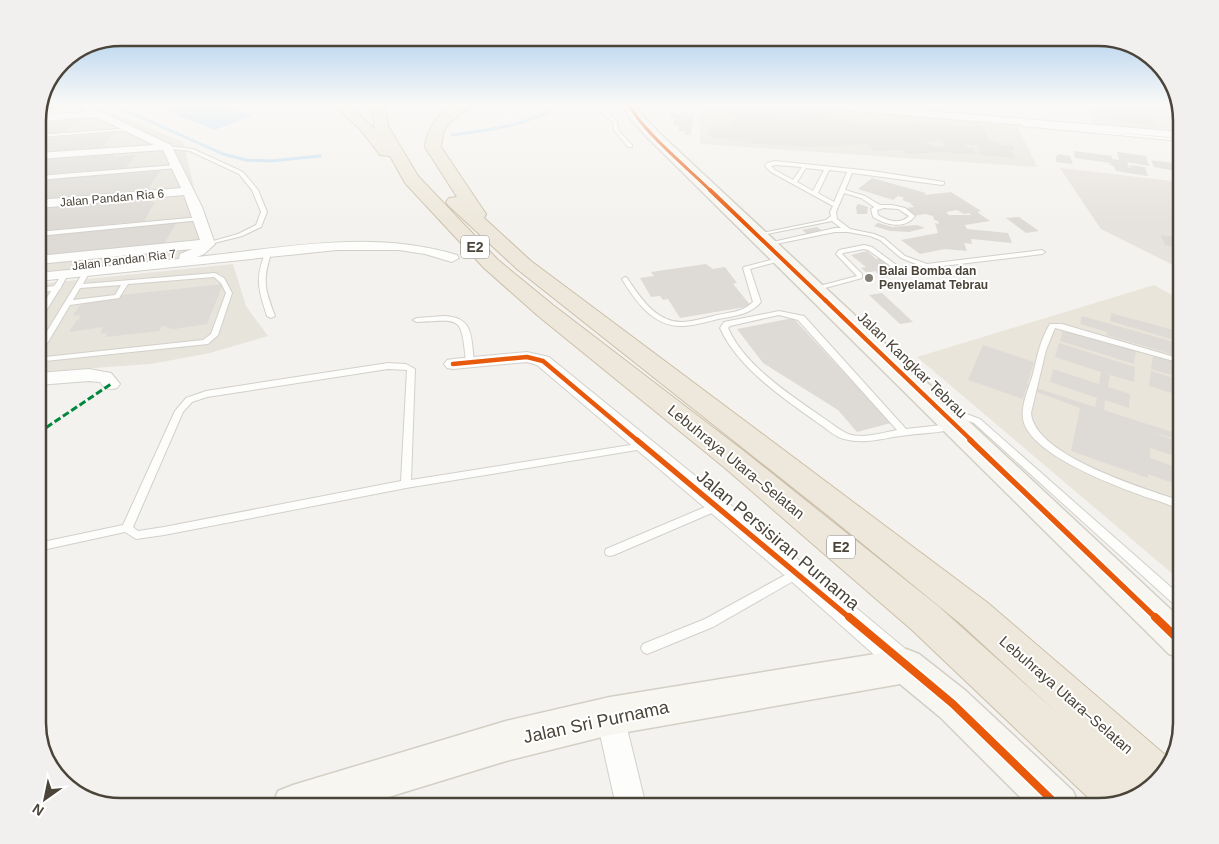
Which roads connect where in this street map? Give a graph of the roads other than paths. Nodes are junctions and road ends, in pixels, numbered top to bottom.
1 (160, 143) edge
2 (380, 143) edge
3 (391, 143) edge
4 (408, 143) edge
5 (433, 143) edge
6 (628, 143) edge
7 (662, 143) edge
8 (630, 146) dead end
9 (167, 147) junction
10 (413, 151) dead end
11 (46, 155) edge
12 (805, 166) junction
13 (175, 167) junction
14 (827, 168) junction
15 (850, 171) junction
16 (431, 174) dead end
17 (46, 177) edge
18 (411, 179) junction
19 (794, 183) junction
20 (942, 183) dead end
21 (187, 191) junction
22 (841, 191) junction
23 (815, 193) junction
24 (46, 203) edge
25 (836, 205) junction
26 (878, 207) junction
27 (833, 217) junction
28 (200, 219) junction
29 (484, 229) junction
30 (788, 230) junction
31 (848, 230) junction
32 (46, 233) edge
33 (799, 238) junction
34 (205, 243) junction
35 (770, 246) junction
36 (1042, 252) dead end
37 (268, 254) junction
38 (452, 258) dead end
39 (46, 259) edge
40 (167, 264) junction
41 (46, 269) edge
42 (904, 273) dead end
43 (92, 276) junction
44 (46, 277) edge
45 (60, 278) junction
46 (625, 279) dead end
47 (126, 282) junction
48 (78, 286) junction
49 (48, 289) joint
50 (813, 289) junction
51 (68, 302) junction
52 (46, 304) edge
53 (271, 316) dead end
54 (416, 320) dead end
55 (46, 339) edge
56 (1173, 358) edge
57 (46, 359) edge
58 (462, 362) joint
59 (46, 378) edge
60 (111, 384) dead end
61 (936, 406) junction
62 (957, 426) junction
63 (904, 432) junction
64 (643, 446) junction
65 (406, 484) junction
66 (1173, 502) edge
67 (717, 506) junction
68 (127, 528) junction
69 (46, 545) edge
70 (610, 552) dead end
71 (798, 573) junction
72 (1173, 594) edge
73 (1173, 633) edge
74 (646, 648) dead end
75 (906, 666) junction
76 (610, 716) junction
77 (1153, 773) edge
78 (1117, 795) edge
79 (319, 798) edge
80 (629, 798) edge
81 (1050, 798) edge

1 - 9 street
2 - 18 highway
3 - 18 highway, Lebuhraya Utara–Selatan / E2
4 - 10 highway
5 - 29 highway
6 - 8 lane
7 - 35 street, Jalan Kangkar Tebrau
9 - 11 street
9 - 13 street
9 - 34 lane
12 - 14 lane
12 - 19 lane
12 - 19 lane
13 - 17 lane
13 - 21 street
14 - 15 lane
14 - 23 lane
15 - 20 lane
15 - 22 lane
16 - 29 highway, Lebuhraya Utara–Selatan / E2
18 - 78 highway, Lebuhraya Utara–Selatan / E2
19 - 23 lane
21 - 24 street, Jalan Pandan Ria 6
21 - 28 street
22 - 25 lane
22 - 26 lane
23 - 25 lane
25 - 27 lane
26 - 26 lane
27 - 30 lane
27 - 31 lane
28 - 32 lane
28 - 34 street
29 - 77 highway, Lebuhraya Utara–Selatan / E2
30 - 33 lane
30 - 35 lane
31 - 33 lane
31 - 36 lane
33 - 35 lane
34 - 39 street
34 - 40 street
34 - 41 street, Jalan Pandan Ria 7
35 - 46 lane
35 - 50 street, Jalan Kangkar Tebrau
37 - 38 street
37 - 40 street
37 - 53 lane
40 - 43 street, Jalan Pandan Ria 7
42 - 50 lane
43 - 45 street, Jalan Pandan Ria 7
43 - 47 lane
43 - 48 lane
43 - 48 lane
44 - 45 street, Jalan Pandan Ria 7
45 - 49 lane
45 - 49 lane
45 - 52 lane
47 - 51 lane
47 - 57 lane
48 - 51 lane
50 - 61 street, Jalan Kangkar Tebrau
51 - 55 lane
54 - 58 lane
56 - 66 lane
58 - 64 street, Jalan Persisiran Purnama
59 - 60 street
61 - 62 street, Jalan Kangkar Tebrau
61 - 72 lane
62 - 63 lane
62 - 73 street, Jalan Kangkar Tebrau
63 - 63 lane
64 - 65 lane
64 - 67 street, Jalan Persisiran Purnama
65 - 68 lane
65 - 68 lane
67 - 70 lane
67 - 71 street, Jalan Persisiran Purnama
68 - 69 lane
71 - 74 lane
71 - 75 street, Jalan Persisiran Purnama
75 - 76 street, Jalan Sri Purnama
75 - 81 street, Jalan Persisiran Purnama
76 - 79 street, Jalan Sri Purnama
76 - 80 street

